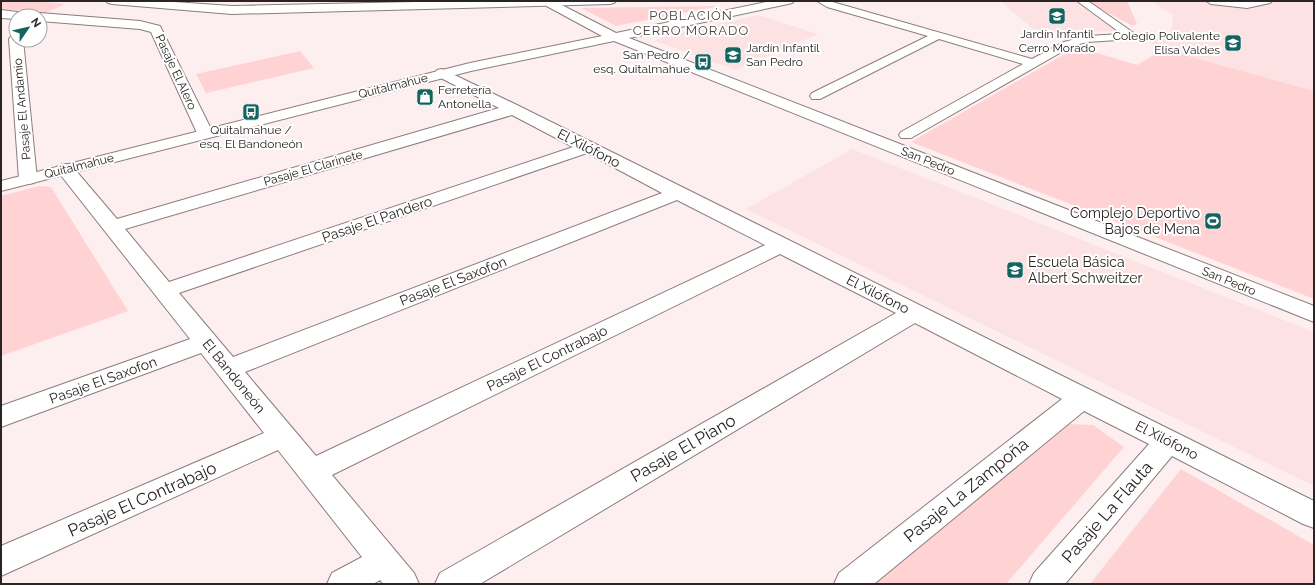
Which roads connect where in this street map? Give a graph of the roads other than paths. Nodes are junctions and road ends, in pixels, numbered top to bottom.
1 (112, 1) edge
2 (304, 1) edge
3 (610, 1) edge
4 (788, 1) edge
5 (822, 1) edge
6 (1082, 1) edge
7 (1211, 1) edge
8 (1267, 1) edge
9 (547, 2) edge
10 (249, 10) junction
11 (48, 18) edge
12 (58, 19) junction
13 (48, 23) edge
14 (613, 36) junction
15 (937, 36) junction
16 (17, 48) edge
17 (1033, 63) junction
18 (442, 73) junction
19 (816, 96) dead end
20 (514, 109) junction
21 (205, 133) junction
22 (906, 135) dead end
23 (589, 148) junction
24 (65, 169) junction
25 (28, 179) junction
26 (1, 186) edge
27 (678, 192) junction
28 (112, 227) junction
29 (782, 245) junction
30 (164, 291) junction
31 (916, 312) junction
32 (1314, 314) edge
33 (206, 342) junction
34 (228, 369) junction
35 (1083, 397) junction
36 (1, 417) edge
37 (283, 436) junction
38 (1169, 440) junction
39 (311, 472) junction
40 (1314, 515) edge
41 (1, 561) edge
42 (393, 573) edge
43 (343, 584) edge
44 (451, 584) edge
45 (850, 584) edge
46 (1045, 584) edge

1 - 10 street
2 - 10 street
3 - 9 street
4 - 14 street, Quitalmahue
5 - 15 lane
6 - 17 lane
7 - 8 lane
9 - 10 street
9 - 14 street, San Pedro
11 - 12 street, Pasaje El Alero
12 - 13 street
12 - 21 street, Pasaje El Alero
14 - 18 street, Quitalmahue
14 - 32 street, San Pedro
15 - 17 lane
15 - 19 lane
16 - 25 street, Pasaje El Andamio
17 - 22 lane
18 - 20 street, El Xilófono
18 - 21 street, Quitalmahue
20 - 23 street, El Xilófono
20 - 28 street, Pasaje El Clarinete
21 - 24 street, Quitalmahue
23 - 27 street, El Xilófono
23 - 30 street, Pasaje El Pandero
24 - 25 street, Quitalmahue
24 - 28 street, El Bandoneón
25 - 26 street, Quitalmahue
27 - 29 street, El Xilófono
27 - 34 street, Pasaje El Saxofon
28 - 30 street, El Bandoneón
29 - 31 street, El Xilófono
29 - 39 street, Pasaje El Contrabajo
30 - 33 street, El Bandoneón
31 - 35 street, El Xilófono
31 - 44 street, Pasaje El Piano
33 - 34 street, El Bandoneón
33 - 36 street, Pasaje El Saxofon
34 - 37 street, El Bandoneón
35 - 38 street, El Xilófono
35 - 45 street, Pasaje La Zampoña
37 - 39 street, El Bandoneón
37 - 41 street, Pasaje El Contrabajo
38 - 40 street, El Xilófono
38 - 46 street, Pasaje La Flauta
39 - 42 street, El Bandoneón
42 - 43 street

